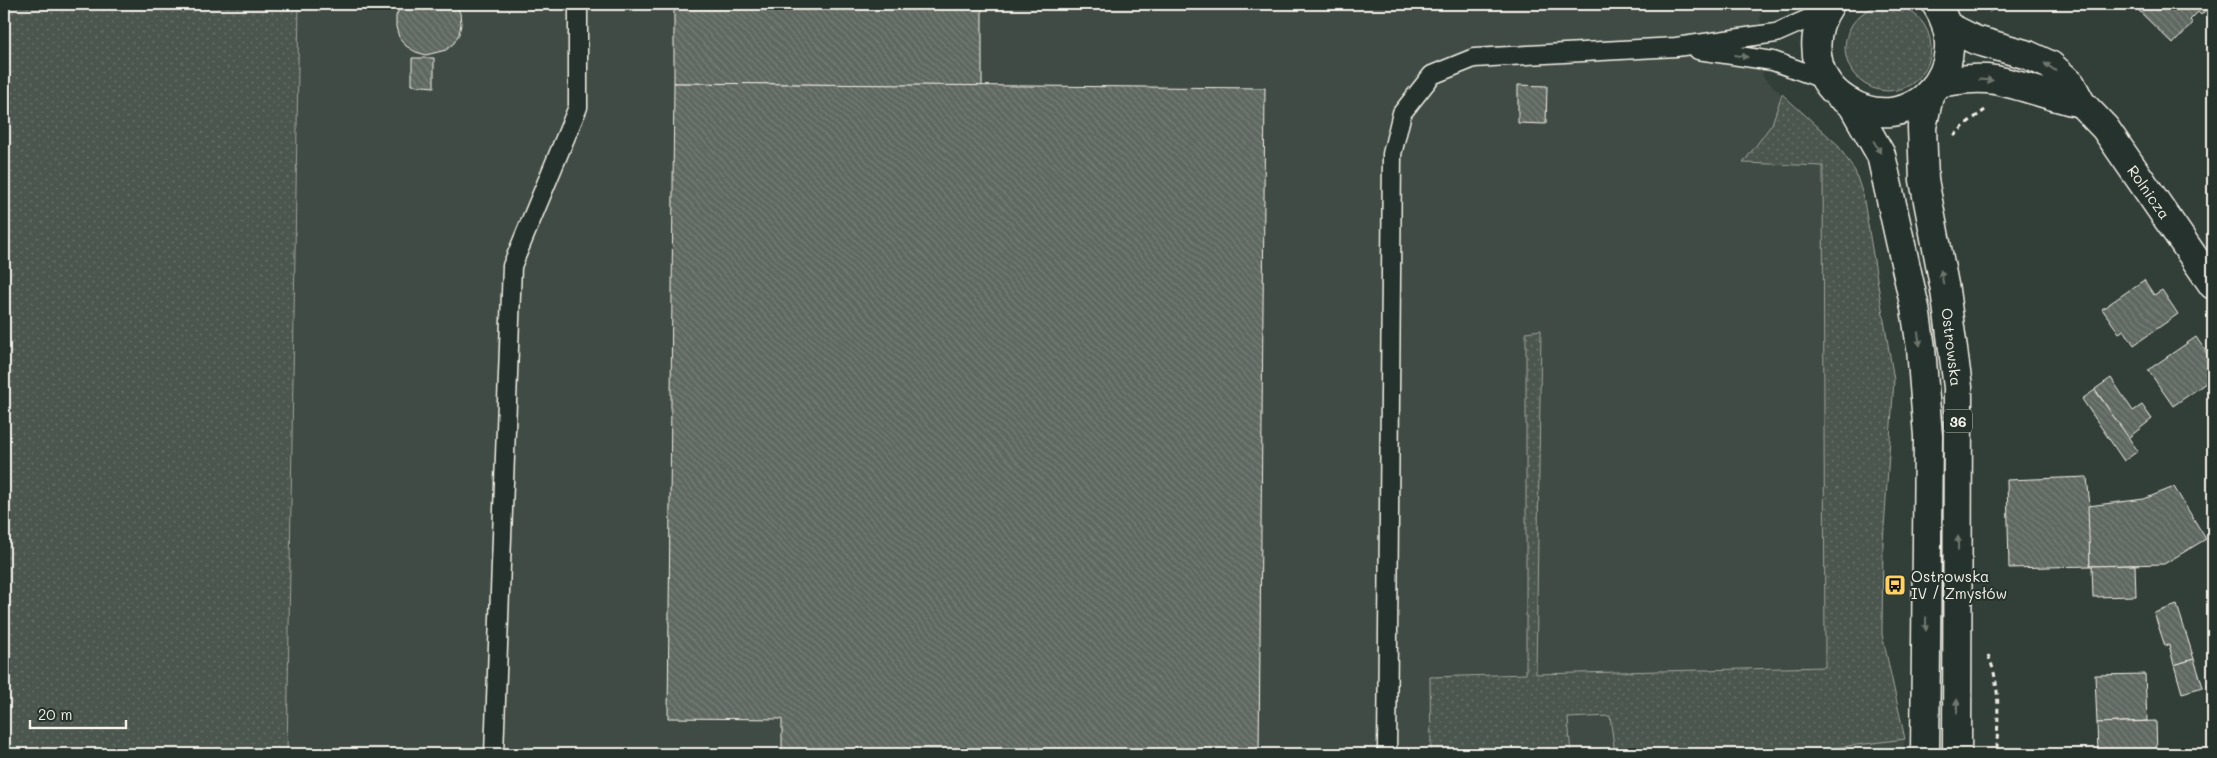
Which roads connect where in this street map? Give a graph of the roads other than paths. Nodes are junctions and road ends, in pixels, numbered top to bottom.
1 (578, 4) edge
2 (1827, 8) edge
3 (1939, 9) edge
4 (1676, 47) junction
5 (1826, 80) junction
6 (1934, 88) junction
7 (2081, 103) junction
8 (1852, 104) junction
9 (2213, 285) edge
10 (494, 754) edge
11 (1387, 754) edge
12 (1925, 754) edge
13 (1957, 754) edge

1 - 10 lane
2 - 4 lane
2 - 5 main road, 36
3 - 6 main road, 36
7 -> 3 main road, Rolnicza
4 -> 5 lane
4 - 11 lane
5 - 8 main road, 36
6 -> 7 main road
6 - 8 main road, 36
13 -> 6 main road, Ostrowska / 36
7 - 9 main road, Rolnicza
8 -> 12 main road, Ostrowska / 36

